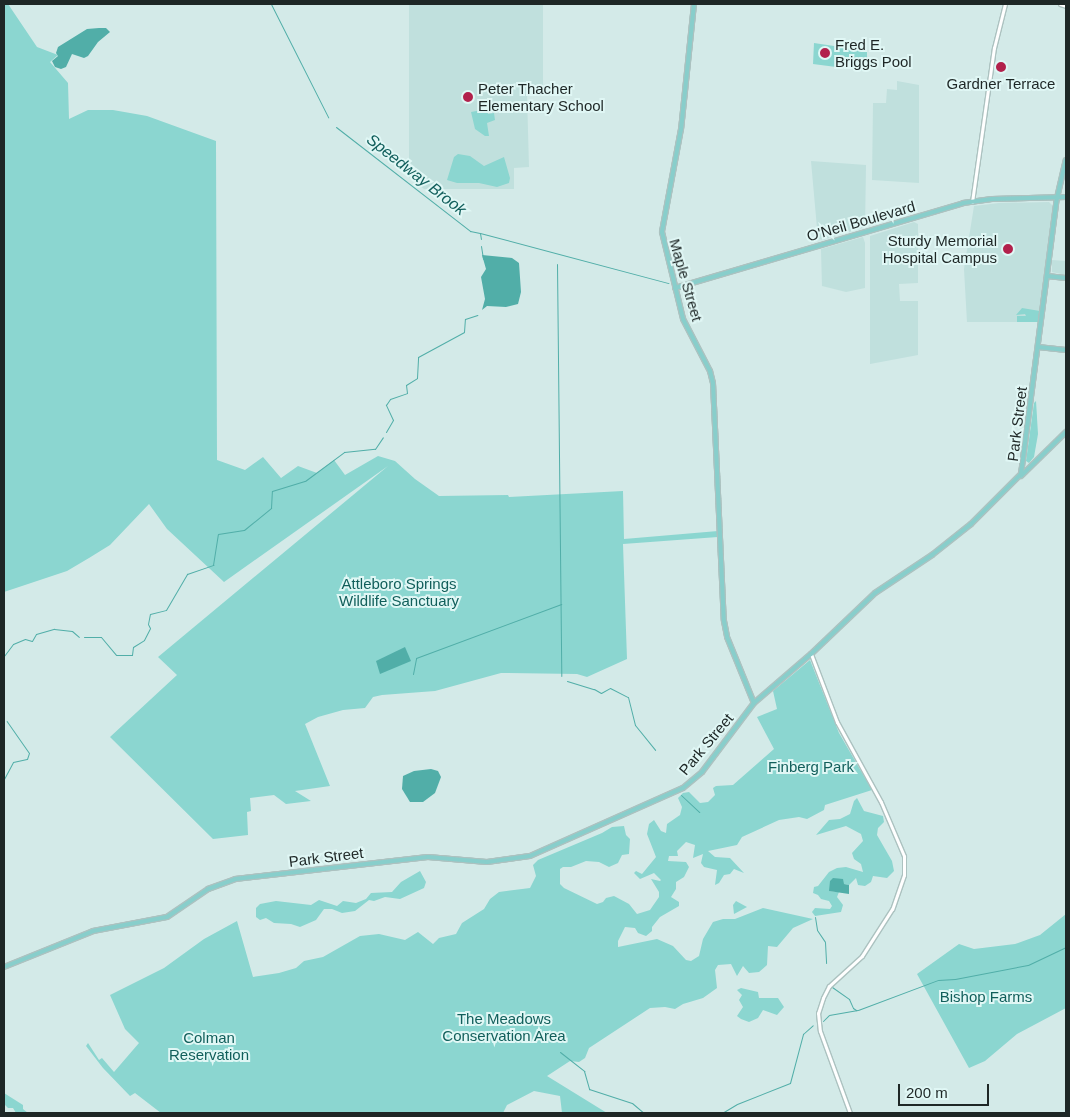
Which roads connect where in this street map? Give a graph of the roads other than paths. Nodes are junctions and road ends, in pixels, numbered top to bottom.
1 (694, 4) edge
2 (1005, 4) edge
3 (1060, 4) edge
4 (1066, 6) edge
5 (1066, 160) edge
6 (1066, 197) edge
7 (1057, 198) junction
8 (972, 202) junction
9 (1047, 276) junction
10 (1066, 278) edge
11 (675, 288) junction
12 (1038, 347) junction
13 (1066, 350) edge
14 (1066, 432) edge
15 (1024, 462) junction
16 (1032, 465) junction
17 (1018, 478) junction
18 (811, 654) junction
19 (754, 703) junction
20 (4, 967) edge
21 (850, 1113) edge

1 - 11 main road, Maple Street
2 - 8 street
3 - 4 street
5 - 7 main road, Park Street
6 - 7 main road, O'Neil Boulevard
7 - 8 main road, O'Neil Boulevard
7 - 9 main road, Park Street
8 - 11 main road, O'Neil Boulevard
9 - 10 main road
9 - 12 main road, Park Street
11 - 19 main road, Maple Street
12 - 13 main road
12 - 15 main road, Park Street
14 - 16 main road
15 - 16 main road
15 - 17 main road, Park Street
16 - 17 main road
17 - 18 main road, Park Street
18 - 19 main road, Park Street
18 - 21 street
19 - 20 main road, Park Street

